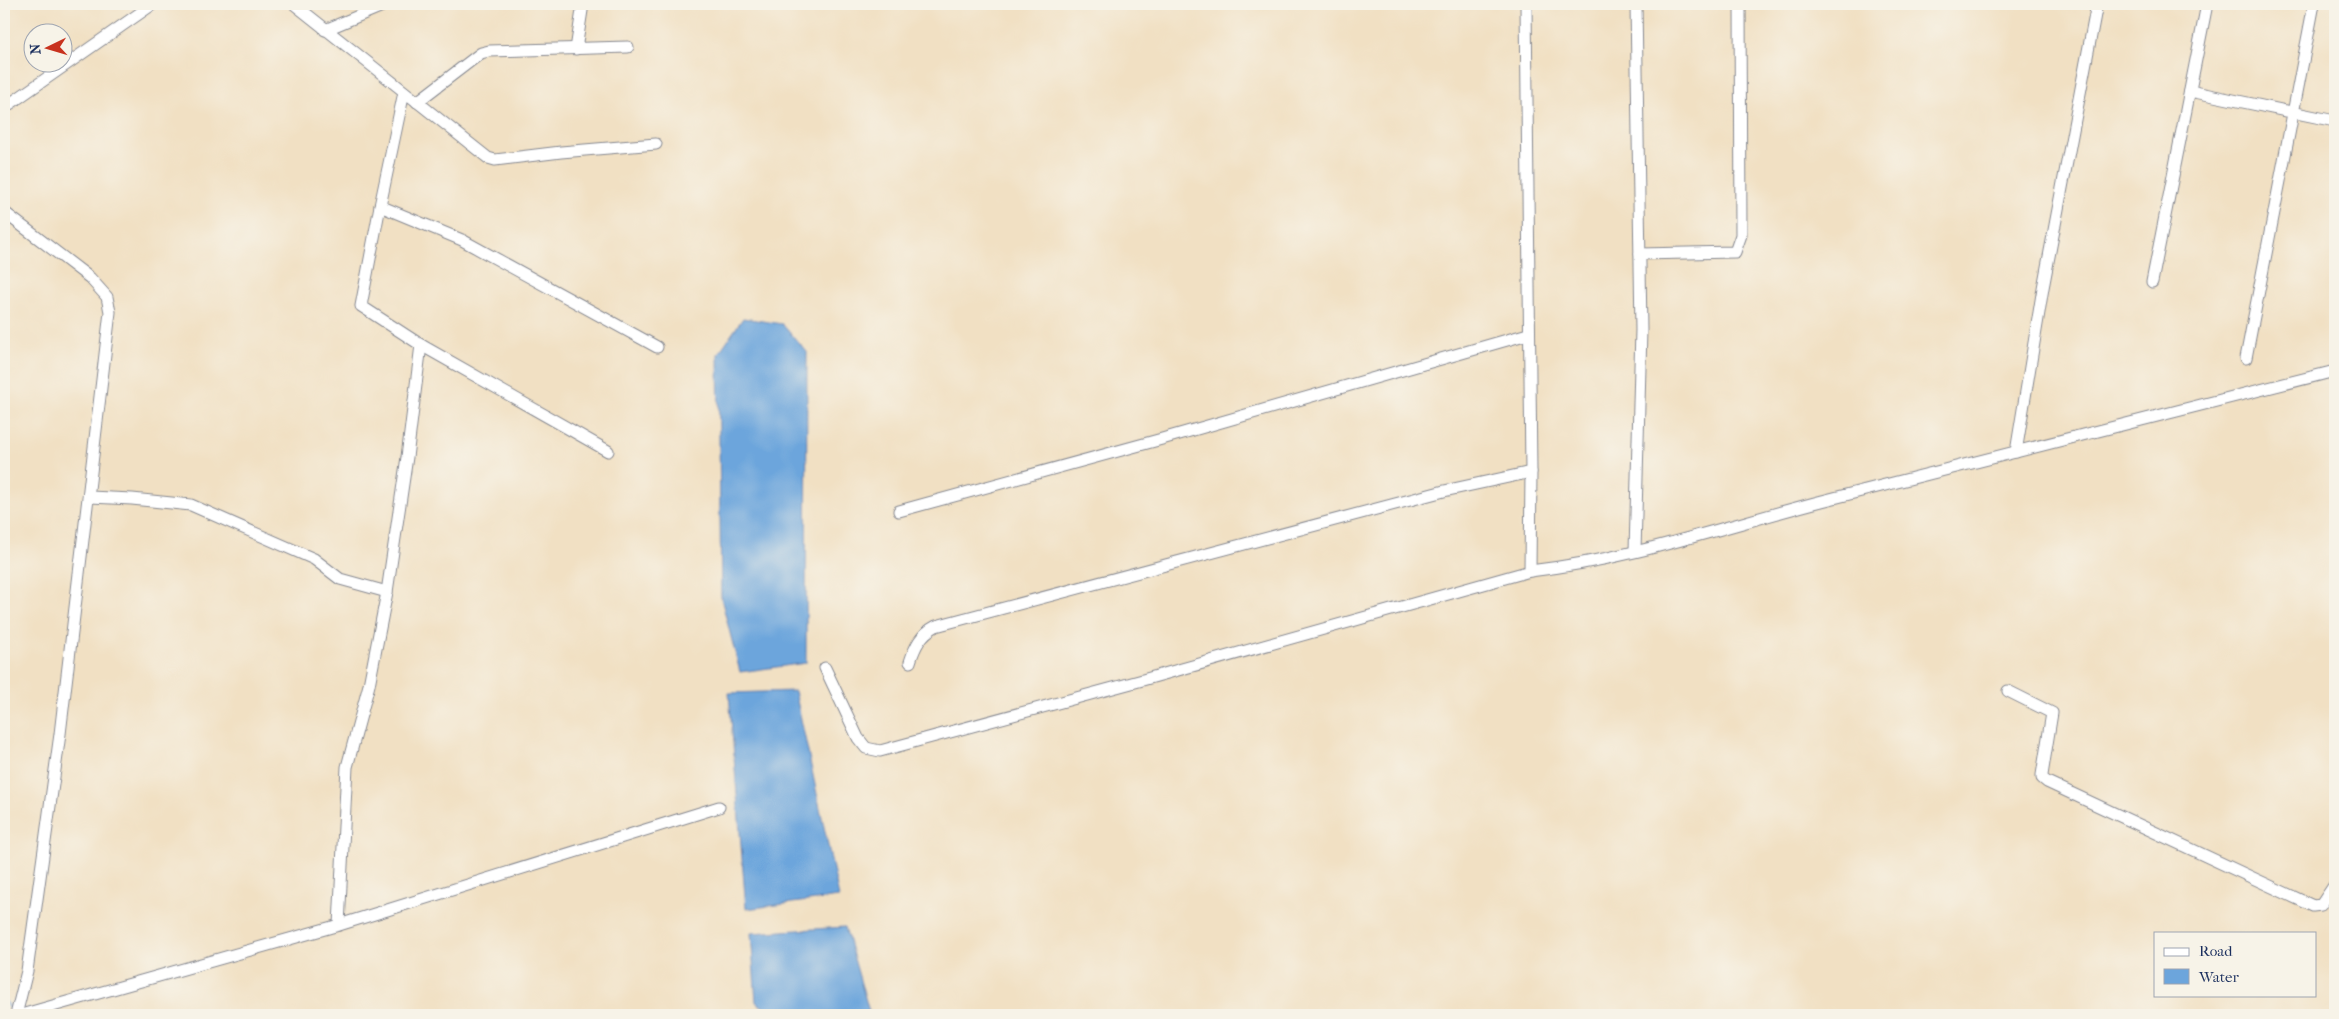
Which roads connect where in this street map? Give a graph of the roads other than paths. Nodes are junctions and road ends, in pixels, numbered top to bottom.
1 (153, 4) edge
2 (294, 4) edge
3 (387, 4) edge
4 (583, 4) edge
5 (1526, 4) edge
6 (1636, 4) edge
7 (1740, 4) edge
8 (2097, 4) edge
9 (2208, 4) edge
10 (2314, 4) edge
11 (326, 30) junction
12 (628, 47) dead end
13 (576, 49) junction
14 (2190, 91) junction
15 (404, 92) junction
16 (417, 102) junction
17 (4, 108) edge
18 (2293, 112) junction
19 (2335, 121) edge
20 (656, 144) dead end
21 (380, 206) junction
22 (4, 212) edge
23 (1640, 254) junction
24 (2152, 282) dead end
25 (1528, 334) junction
26 (421, 345) junction
27 (657, 347) dead end
28 (2246, 358) dead end
29 (2335, 371) edge
30 (608, 451) dead end
31 (2016, 452) junction
32 (1531, 472) junction
33 (90, 497) junction
34 (900, 511) dead end
35 (1635, 551) junction
36 (1530, 571) junction
37 (387, 592) junction
38 (910, 662) dead end
39 (825, 668) dead end
40 (2008, 691) dead end
41 (719, 807) dead end
42 (2335, 884) edge
43 (338, 925) junction
44 (16, 1015) edge
45 (21, 1015) edge

1 - 17 street
2 - 11 street
3 - 11 street
4 - 13 street
5 - 25 street
6 - 23 street
7 - 23 street
8 - 31 street
9 - 14 street
10 - 18 street
11 - 15 street
12 - 13 street
13 - 16 street
14 - 18 street
14 - 24 street
15 - 16 street
15 - 21 street
16 - 20 street
18 - 19 street
18 - 28 street
21 - 26 street
21 - 27 street
22 - 33 street
23 - 35 street
25 - 32 street
25 - 34 street
26 - 30 street
26 - 37 street
29 - 31 street
31 - 35 street
32 - 36 street
32 - 38 street
33 - 37 street
33 - 44 street
35 - 36 street
36 - 39 street
37 - 43 street
40 - 42 street
41 - 43 street
43 - 45 street

